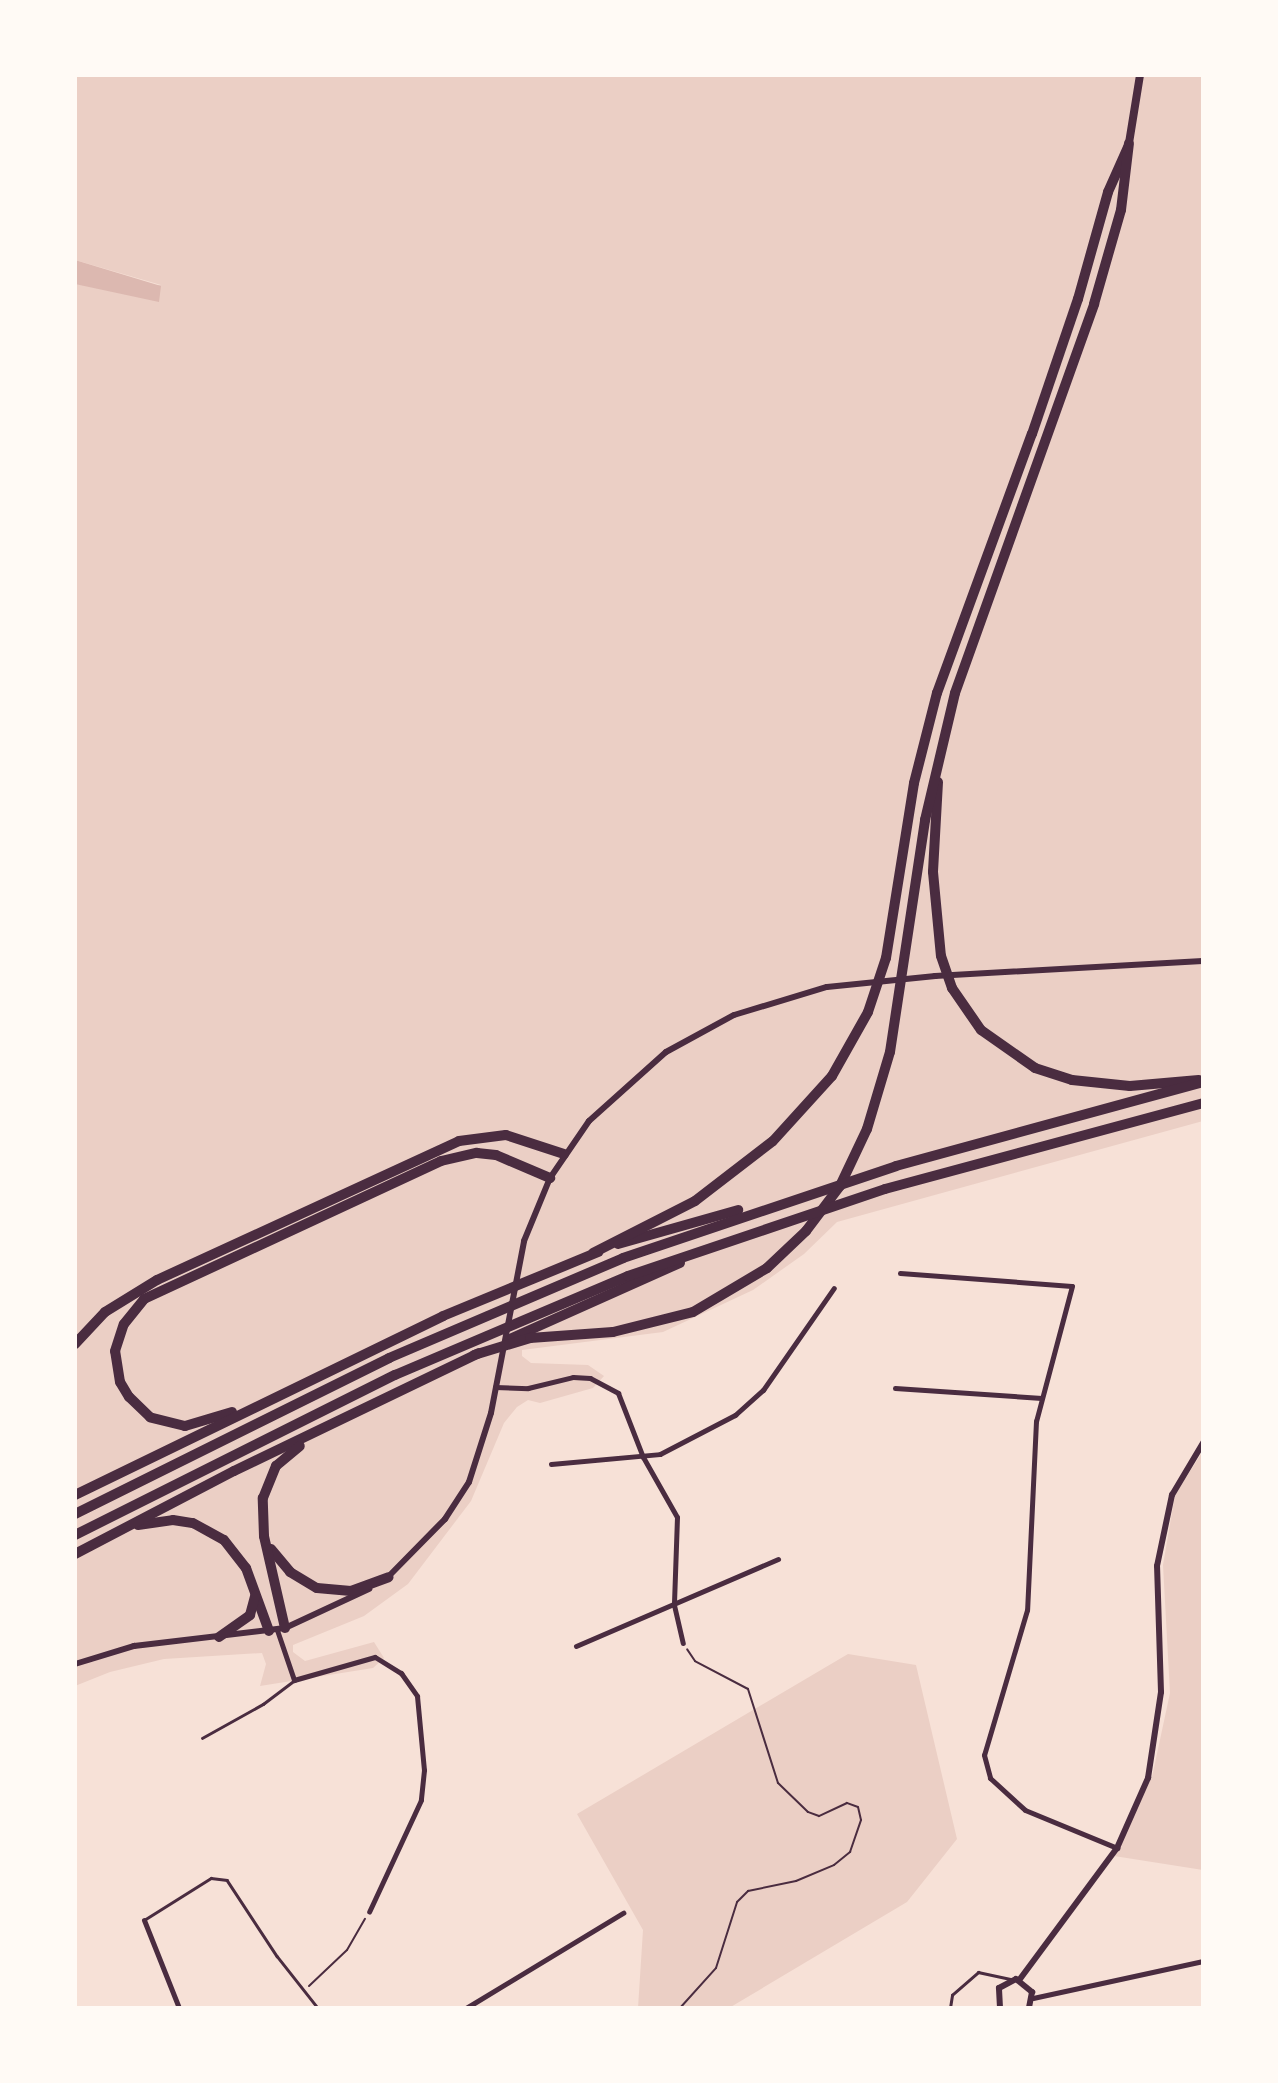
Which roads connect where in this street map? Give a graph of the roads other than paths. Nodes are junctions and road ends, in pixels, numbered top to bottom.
1 (1140, 75) edge
2 (1129, 143) junction
3 (939, 750) junction
4 (1203, 961) edge
5 (1203, 1081) edge
6 (1203, 1103) edge
7 (564, 1154) junction
8 (550, 1178) junction
9 (780, 1202) junction
10 (721, 1242) junction
11 (593, 1253) junction
12 (900, 1273) dead end
13 (834, 1287) dead end
14 (531, 1334) junction
15 (75, 1345) edge
16 (495, 1387) junction
17 (895, 1388) dead end
18 (1042, 1398) junction
19 (256, 1406) junction
20 (344, 1419) junction
21 (1203, 1443) edge
22 (643, 1457) junction
23 (551, 1464) dead end
24 (75, 1495) edge
25 (75, 1514) edge
26 (127, 1527) junction
27 (75, 1535) edge
28 (264, 1536) junction
29 (75, 1554) edge
30 (778, 1559) dead end
31 (389, 1577) junction
32 (255, 1592) junction
33 (674, 1605) junction
34 (277, 1630) junction
35 (219, 1637) junction
36 (683, 1643) road end
37 (576, 1646) dead end
38 (75, 1664) edge
39 (294, 1680) junction
40 (201, 1738) dead end
41 (1117, 1847) junction
42 (369, 1912) road end
43 (623, 1913) dead end
44 (144, 1920) joint
45 (1203, 1961) edge
46 (1011, 1979) junction
47 (1020, 1979) junction
48 (1033, 1998) junction
49 (998, 2006) edge
50 (179, 2008) edge
51 (318, 2008) edge
52 (466, 2008) edge
53 (950, 2008) edge
54 (987, 2008) edge
55 (1029, 2008) edge

1 - 2 main road
2 - 3 highway
2 - 11 highway
3 - 5 highway
3 - 14 highway
4 - 7 street
5 - 9 highway
6 - 10 highway
7 - 8 street
7 - 15 highway
8 - 16 street
8 - 19 highway
9 - 11 highway
9 - 25 highway
10 - 14 highway
10 - 27 highway
11 - 19 highway
12 - 18 street
13 - 22 street
14 - 20 highway
16 - 22 street
16 - 31 street
17 - 18 street
18 - 41 street
19 - 24 highway
20 - 26 highway
20 - 28 highway
21 - 41 street
22 - 23 street
22 - 33 street
26 - 29 highway
26 - 32 highway
28 - 31 highway
28 - 34 highway
30 - 33 street
31 - 34 street
32 - 34 highway
32 - 35 highway
33 - 36 street
33 - 37 street
34 - 35 street
34 - 39 street
35 - 38 street
39 - 40 lane
39 - 42 street
41 - 47 street
43 - 52 street
44 - 50 street
44 - 51 lane
45 - 48 street
46 - 47 street
46 - 49 street
46 - 53 lane
47 - 48 street
48 - 55 street
49 - 54 street

